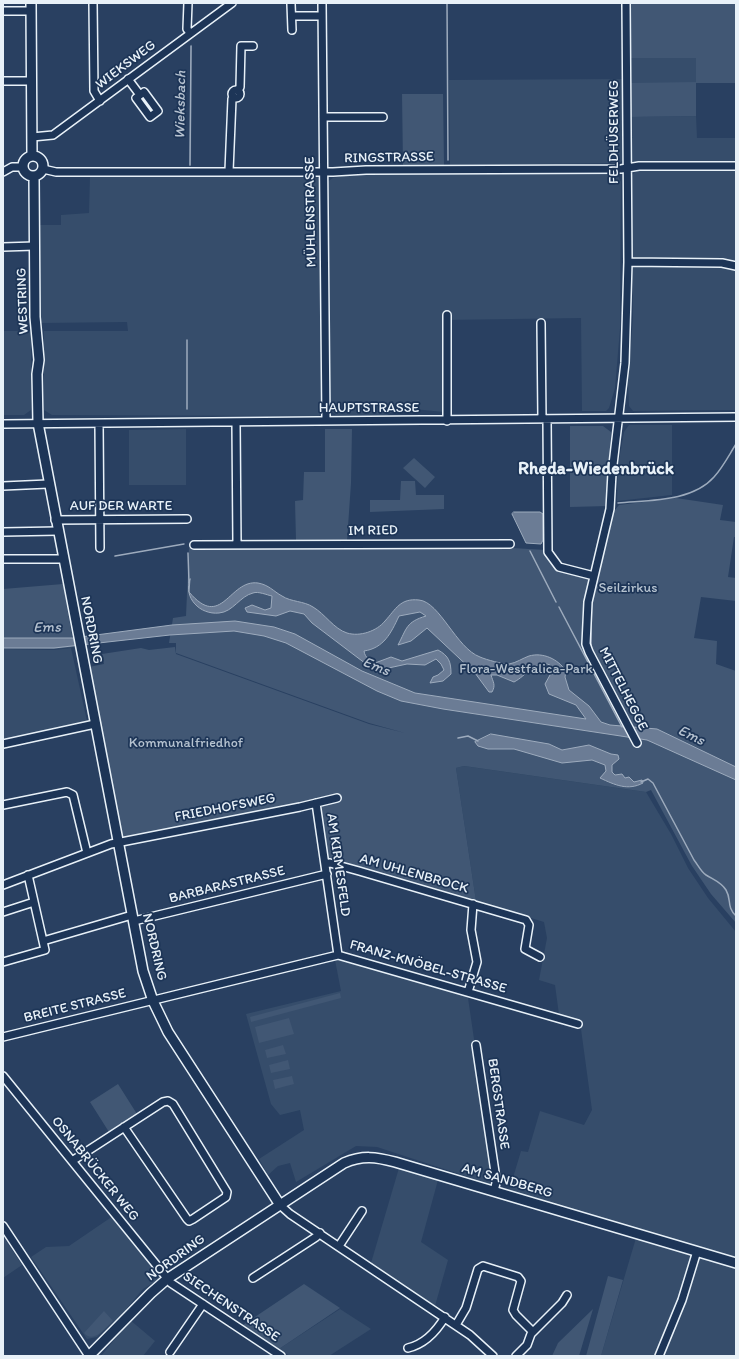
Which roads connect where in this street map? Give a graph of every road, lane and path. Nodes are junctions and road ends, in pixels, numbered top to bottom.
1 (93, 3) edge
2 (188, 3) edge
3 (232, 3) edge
4 (322, 3) edge
5 (626, 3) edge
6 (292, 4) edge
7 (31, 7) edge
8 (3, 11) edge
9 (292, 16) junction
10 (322, 16) junction
11 (292, 30) dead end
12 (190, 33) junction
13 (253, 46) dead end
14 (128, 80) junction
15 (3, 81) edge
16 (32, 81) junction
17 (140, 95) dead end
18 (100, 101) junction
19 (323, 117) junction
20 (383, 117) dead end
21 (32, 137) junction
22 (32, 156) junction
23 (736, 166) edge
24 (22, 167) junction
25 (43, 169) junction
26 (627, 169) junction
27 (229, 171) junction
28 (3, 172) edge
29 (323, 172) junction
30 (34, 177) junction
31 (35, 246) junction
32 (3, 247) edge
33 (628, 262) junction
34 (736, 266) edge
35 (448, 315) dead end
36 (541, 323) dead end
37 (736, 417) edge
38 (620, 418) junction
39 (544, 419) junction
40 (326, 421) junction
41 (448, 421) junction
42 (236, 423) junction
43 (3, 424) edge
44 (38, 424) junction
45 (99, 424) junction
46 (48, 484) junction
47 (3, 486) edge
48 (100, 519) junction
49 (187, 519) dead end
50 (56, 520) junction
51 (58, 531) junction
52 (3, 532) edge
53 (510, 544) dead end
54 (194, 545) dead end
55 (237, 545) junction
56 (100, 548) dead end
57 (3, 559) edge
58 (63, 559) junction
59 (594, 576) junction
60 (95, 724) junction
61 (637, 743) dead end
62 (3, 744) edge
63 (337, 798) dead end
64 (316, 803) junction
65 (3, 805) edge
66 (118, 842) junction
67 (87, 853) junction
68 (325, 864) junction
69 (326, 874) junction
70 (28, 876) junction
71 (3, 885) edge
72 (34, 902) junction
73 (473, 904) junction
74 (3, 912) edge
75 (133, 918) junction
76 (43, 941) junction
77 (338, 955) junction
78 (540, 957) dead end
79 (3, 962) edge
80 (468, 992) junction
81 (153, 1001) junction
82 (578, 1024) dead end
83 (3, 1037) edge
84 (476, 1045) dead end
85 (3, 1076) edge
86 (124, 1127) junction
87 (72, 1161) junction
88 (494, 1191) junction
89 (280, 1205) junction
90 (362, 1211) dead end
91 (3, 1226) edge
92 (320, 1233) junction
93 (339, 1246) junction
94 (697, 1251) junction
95 (736, 1263) edge
96 (253, 1278) dead end
97 (167, 1279) junction
98 (566, 1295) dead end
99 (203, 1304) junction
100 (445, 1317) junction
101 (456, 1325) junction
102 (533, 1332) junction
103 (408, 1348) dead end
104 (170, 1352) dead end
105 (270, 1353) edge
106 (89, 1356) edge
107 (281, 1356) edge
108 (493, 1356) edge
109 (516, 1356) edge
110 (659, 1356) edge

1 - 18 street
2 - 12 street
3 - 12 street, WIEKSWEG
4 - 10 street, MÜHLENSTRASSE
5 - 26 street, FELDHÜSERWEG
6 - 9 street
7 - 8 street
7 - 16 main road
9 - 10 street
9 - 11 street
10 - 19 street, MÜHLENSTRASSE
12 - 14 street, WIEKSWEG
13 - 27 street
14 - 17 street
14 - 18 street, WIEKSWEG
15 - 16 street
16 - 21 main road
18 - 21 street, WIEKSWEG
19 - 20 street
19 - 29 street, MÜHLENSTRASSE
21 - 22 main road
22 - 24 main road
22 - 25 main road
23 - 26 street, RINGSTRASSE
24 - 28 street
24 - 30 main road
25 - 27 street, RINGSTRASSE
25 - 30 main road
26 - 29 street, RINGSTRASSE
26 - 33 street, FELDHÜSERWEG
27 - 29 street, RINGSTRASSE
29 - 40 street, MÜHLENSTRASSE
30 - 31 main road, WESTRING
31 - 32 street
31 - 44 main road, WESTRING
33 - 34 street
33 - 38 street, FELDHÜSERWEG
35 - 41 street
36 - 39 street
37 - 38 street, HAUPTSTRASSE
38 - 39 street, HAUPTSTRASSE
38 - 59 street, MITTELHEGGE
39 - 41 street, HAUPTSTRASSE
39 - 59 street
40 - 41 street, HAUPTSTRASSE
40 - 42 street, HAUPTSTRASSE
42 - 45 street, HAUPTSTRASSE
42 - 55 street
43 - 44 street, HAUPTSTRASSE
44 - 45 street, HAUPTSTRASSE
44 - 46 main road, NORDRING
45 - 48 street
46 - 47 street
46 - 50 main road, NORDRING
48 - 49 street, AUF DER WARTE
48 - 50 street, AUF DER WARTE
48 - 56 street
50 - 51 main road, NORDRING
51 - 52 street, AUF DER WARTE
51 - 58 main road, NORDRING
53 - 55 street, IM RIED
54 - 55 street, IM RIED
57 - 58 street
58 - 60 main road, NORDRING
59 - 61 street, MITTELHEGGE
60 - 62 street
60 - 66 main road, NORDRING
63 - 64 street, FRIEDHOFSWEG
64 - 66 street, FRIEDHOFSWEG
64 - 68 street, AM KIRMESFELD
65 - 67 street
66 - 67 street, FRIEDHOFSWEG
66 - 75 main road, NORDRING
67 - 70 street, FRIEDHOFSWEG
68 - 69 street, AM KIRMESFELD
68 - 73 street, AM UHLENBROCK
69 - 75 street, BARBARASTRASSE
69 - 77 street, AM KIRMESFELD
70 - 71 street, FRIEDHOFSWEG
70 - 72 street
72 - 74 street
72 - 76 street
73 - 78 street, AM UHLENBROCK
73 - 80 street, AM UHLENBROCK
75 - 76 street, BARBARASTRASSE
75 - 81 main road, NORDRING
76 - 79 street
77 - 80 street, FRANZ-KNÖBEL-STRASSE
77 - 81 street, FRANZ-KNÖBEL-STRASSE
80 - 82 street, FRANZ-KNÖBEL-STRASSE
81 - 83 street, BREITE STRASSE
81 - 89 main road, NORDRING
84 - 88 street, BERGSTRASSE
85 - 87 street, OSNABRÜCKER WEG
86 - 86 street
86 - 87 street
87 - 97 street, OSNABRÜCKER WEG
88 - 89 main road, AM SANDBERG
88 - 94 main road, AM SANDBERG
89 - 92 street
89 - 97 main road, NORDRING
90 - 93 street
91 - 106 street
92 - 93 street
92 - 96 street
93 - 100 street
94 - 95 main road, AM SANDBERG
94 - 110 street
97 - 99 street, SIECHENSTRASSE
97 - 106 main road, NORDRING
98 - 102 street
99 - 104 street
99 - 105 street, SIECHENSTRASSE
100 - 101 street
100 - 103 street
101 - 102 street
101 - 108 street
102 - 109 street
105 - 107 street, SIECHENSTRASSE

